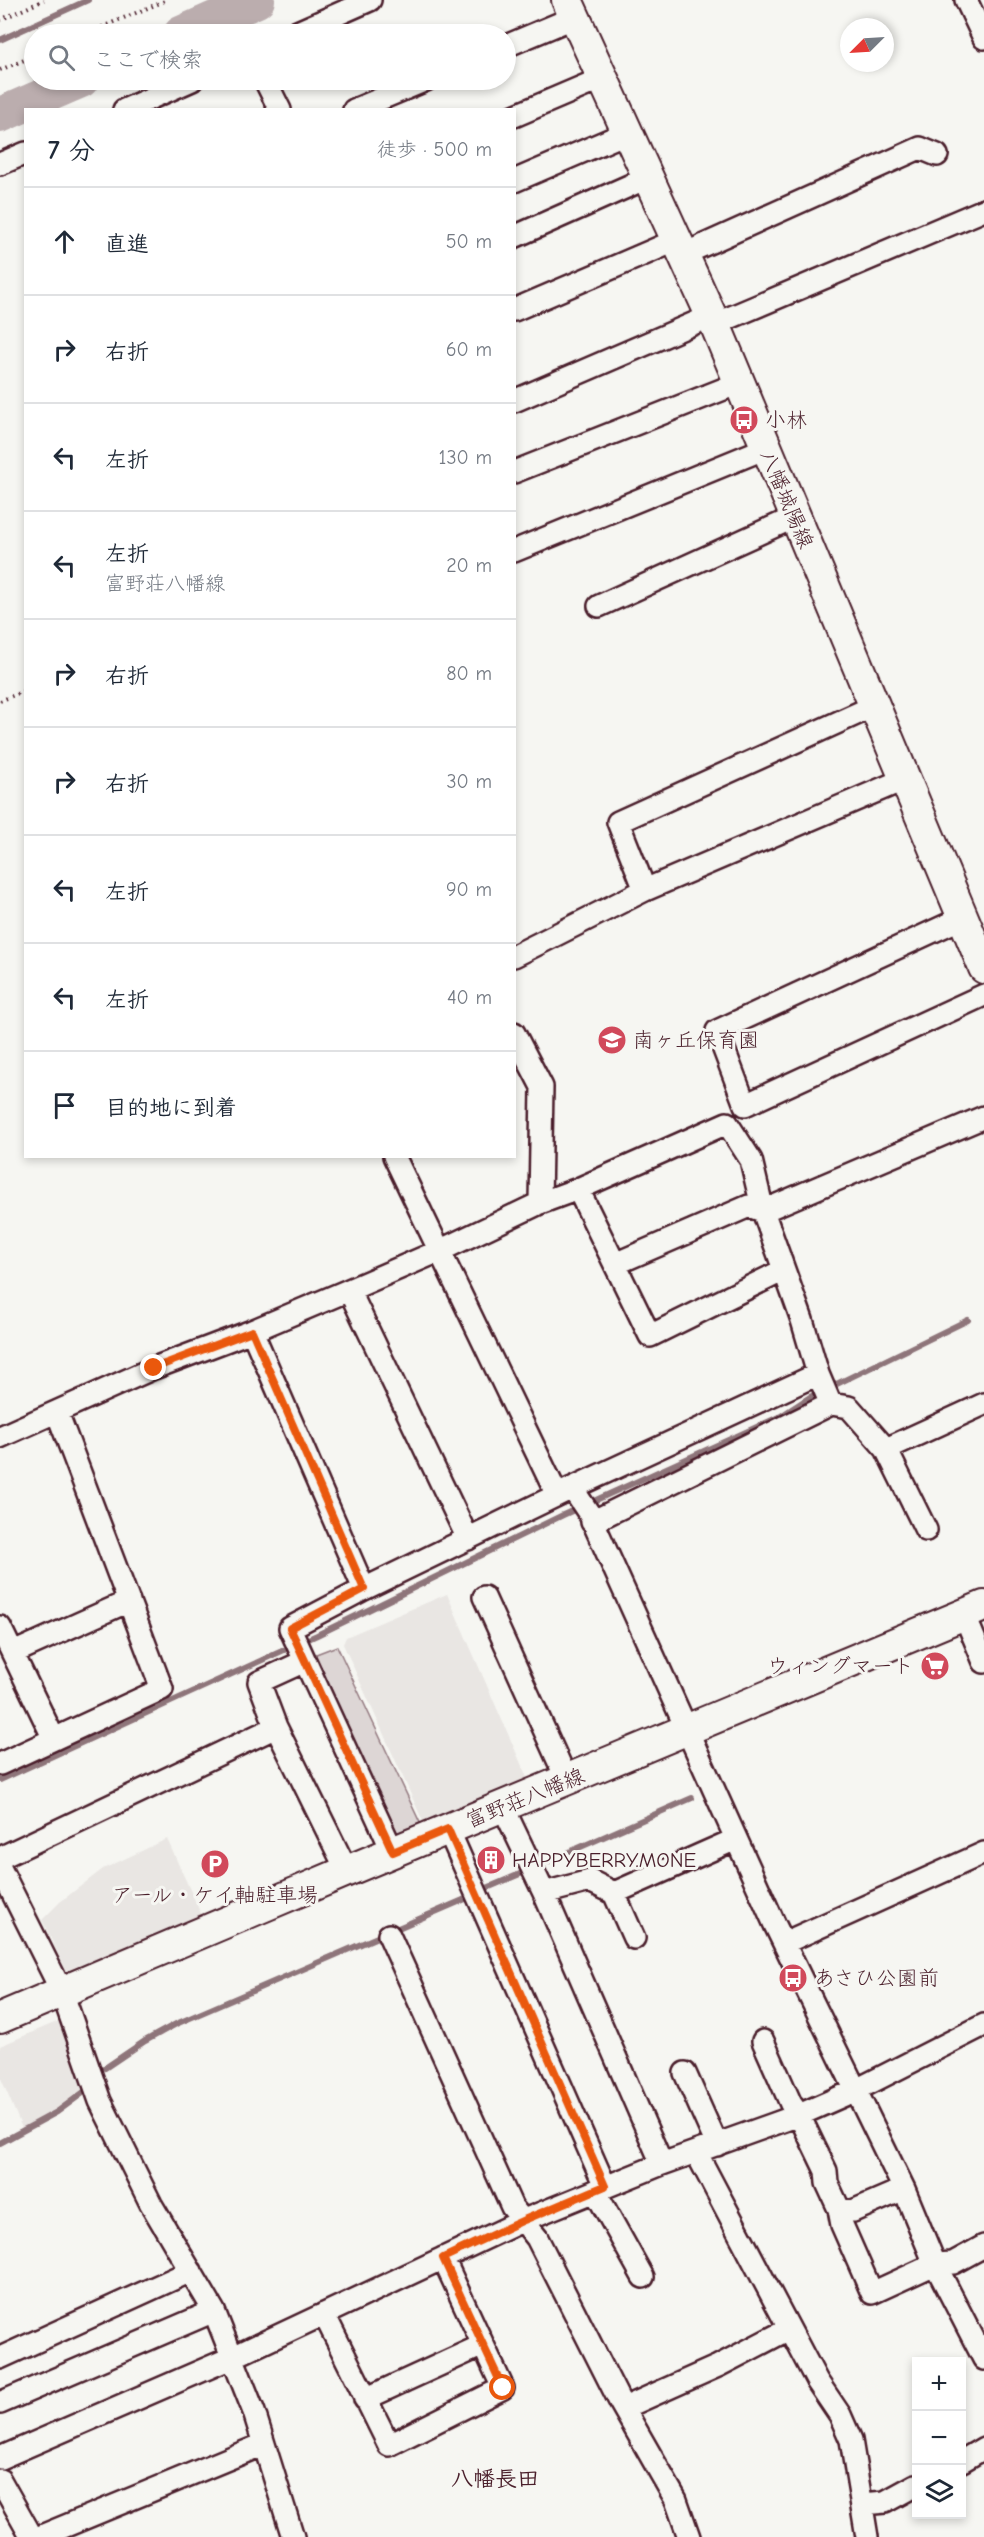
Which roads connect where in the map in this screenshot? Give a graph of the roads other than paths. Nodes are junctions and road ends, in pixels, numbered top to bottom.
1 (370, 0) edge
2 (966, 0) edge
3 (571, 9) edge
4 (316, 24) edge
5 (984, 38) edge
6 (516, 40) edge
7 (603, 78) junction
8 (169, 90) edge
9 (270, 90) edge
10 (402, 90) edge
11 (129, 108) edge
12 (279, 108) edge
13 (359, 108) edge
14 (516, 115) edge
15 (628, 132) junction
16 (24, 154) edge
17 (937, 155) dead end
18 (0, 164) edge
19 (648, 177) junction
20 (516, 180) edge
21 (984, 210) edge
22 (516, 236) edge
23 (680, 247) junction
24 (516, 309) edge
25 (713, 320) junction
26 (739, 383) junction
27 (516, 400) edge
28 (766, 448) junction
29 (516, 471) edge
30 (795, 517) junction
31 (516, 550) edge
32 (599, 606) dead end
33 (874, 706) junction
34 (905, 779) junction
35 (645, 890) junction
36 (972, 926) edge
37 (516, 955) edge
38 (984, 968) edge
39 (984, 995) edge
40 (516, 1037) edge
41 (984, 1117) edge
42 (395, 1158) edge
43 (578, 1189) junction
44 (540, 1203) junction
45 (763, 1212) junction
46 (439, 1251) junction
47 (615, 1264) junction
48 (784, 1270) junction
49 (349, 1290) junction
50 (252, 1331) junction
51 (825, 1391) junction
52 (984, 1404) edge
53 (57, 1412) junction
54 (0, 1437) edge
55 (886, 1449) junction
56 (578, 1504) junction
57 (926, 1530) dead end
58 (468, 1539) junction
59 (364, 1589) junction
60 (484, 1597) dead end
61 (129, 1601) junction
62 (974, 1610) edge
63 (0, 1627) edge
64 (299, 1649) junction
65 (13, 1653) junction
66 (984, 1662) edge
67 (276, 1727) junction
68 (688, 1730) junction
69 (54, 1738) junction
70 (0, 1764) edge
71 (567, 1780) junction
72 (502, 1807) junction
73 (448, 1829) junction
74 (736, 1839) junction
75 (393, 1852) junction
76 (984, 1853) edge
77 (0, 1858) edge
78 (0, 1868) edge
79 (347, 1871) junction
80 (544, 1893) junction
81 (614, 1893) junction
82 (389, 1935) dead end
83 (634, 1938) dead end
84 (784, 1943) junction
85 (62, 1992) junction
86 (0, 2018) edge
87 (982, 2029) edge
88 (763, 2041) dead end
89 (685, 2073) dead end
90 (856, 2090) junction
91 (799, 2115) junction
92 (717, 2145) junction
93 (696, 2152) junction
94 (662, 2164) junction
95 (600, 2188) junction
96 (904, 2189) junction
97 (839, 2209) junction
98 (524, 2220) junction
99 (984, 2246) edge
100 (443, 2258) junction
101 (935, 2264) junction
102 (191, 2271) junction
103 (643, 2277) dead end
104 (214, 2311) junction
105 (324, 2314) junction
106 (789, 2329) junction
107 (483, 2345) junction
108 (0, 2358) edge
109 (231, 2358) junction
110 (984, 2359) edge
111 (366, 2398) junction
112 (0, 2403) edge
113 (624, 2408) junction
114 (264, 2444) junction
115 (984, 2448) edge
116 (0, 2458) edge
117 (966, 2459) edge
118 (0, 2480) edge
119 (912, 2487) edge
120 (863, 2504) junction
121 (288, 2536) edge
122 (32, 2537) edge
123 (39, 2537) edge
124 (689, 2537) edge
125 (867, 2537) edge

1 - 4 street
2 - 5 street
3 - 6 street
3 - 7 main road, 八幡城陽線
7 - 14 street
7 - 15 main road, 八幡城陽線
8 - 11 street
9 - 12 street
10 - 13 street
15 - 19 main road, 八幡城陽線
15 - 20 street
16 - 18 street
17 - 23 street
19 - 22 street
19 - 23 main road, 八幡城陽線
21 - 25 street
23 - 24 street
23 - 25 main road, 八幡城陽線
25 - 26 main road, 八幡城陽線
25 - 27 street
26 - 28 main road, 八幡城陽線
26 - 29 street
28 - 30 main road, 八幡城陽線
28 - 31 street
30 - 32 street
30 - 33 main road, 八幡城陽線
33 - 34 main road, 八幡城陽線
33 - 35 street
34 - 35 street
34 - 36 main road, 八幡城陽線
35 - 37 street
36 - 38 main road, 八幡城陽線
36 - 39 street
40 - 44 street
41 - 45 street
42 - 46 street
43 - 44 street
43 - 45 street
43 - 47 street
44 - 46 street
45 - 47 street
45 - 48 street
46 - 49 street
46 - 56 street
47 - 48 street
48 - 51 street
49 - 50 street
49 - 58 street
50 - 53 street
50 - 59 street
51 - 55 street
51 - 56 street
51 - 56 street
52 - 55 street
53 - 54 street
53 - 61 street
55 - 57 street
56 - 58 street
56 - 68 street
58 - 59 street
59 - 64 street
60 - 71 street
61 - 65 street
61 - 69 street
62 - 66 street
62 - 68 main road, 富野荘八幡線
63 - 65 street
64 - 67 street
64 - 75 street
65 - 69 street
67 - 77 street
67 - 79 street
68 - 71 main road, 富野荘八幡線
68 - 74 street
69 - 70 street
71 - 72 main road, 富野荘八幡線
72 - 73 main road, 富野荘八幡線
72 - 80 street
73 - 75 main road, 富野荘八幡線
73 - 95 street
74 - 81 street
74 - 84 street
75 - 79 main road, 富野荘八幡線
76 - 84 street
78 - 85 street
79 - 85 main road, 富野荘八幡線
80 - 81 street
80 - 94 street
81 - 83 street
82 - 98 street
84 - 90 street
85 - 86 main road, 富野荘八幡線
85 - 102 street
87 - 90 street
88 - 91 street
89 - 92 street
90 - 91 street
90 - 96 street
91 - 92 street
91 - 97 street
92 - 93 street
93 - 94 street
93 - 106 street
94 - 95 street
95 - 98 street
95 - 103 street
96 - 97 street
96 - 101 street
97 - 101 street
98 - 100 street
98 - 113 street
99 - 101 street
100 - 105 street
100 - 107 street
101 - 110 street
102 - 104 street
102 - 108 street
104 - 109 street
104 - 112 street
105 - 109 street
105 - 111 street
106 - 113 street
106 - 120 street
107 - 111 street
107 - 111 street
109 - 114 street
109 - 116 street
113 - 124 street
114 - 121 street
114 - 123 street
115 - 117 street
118 - 122 street
119 - 120 street
120 - 125 street

